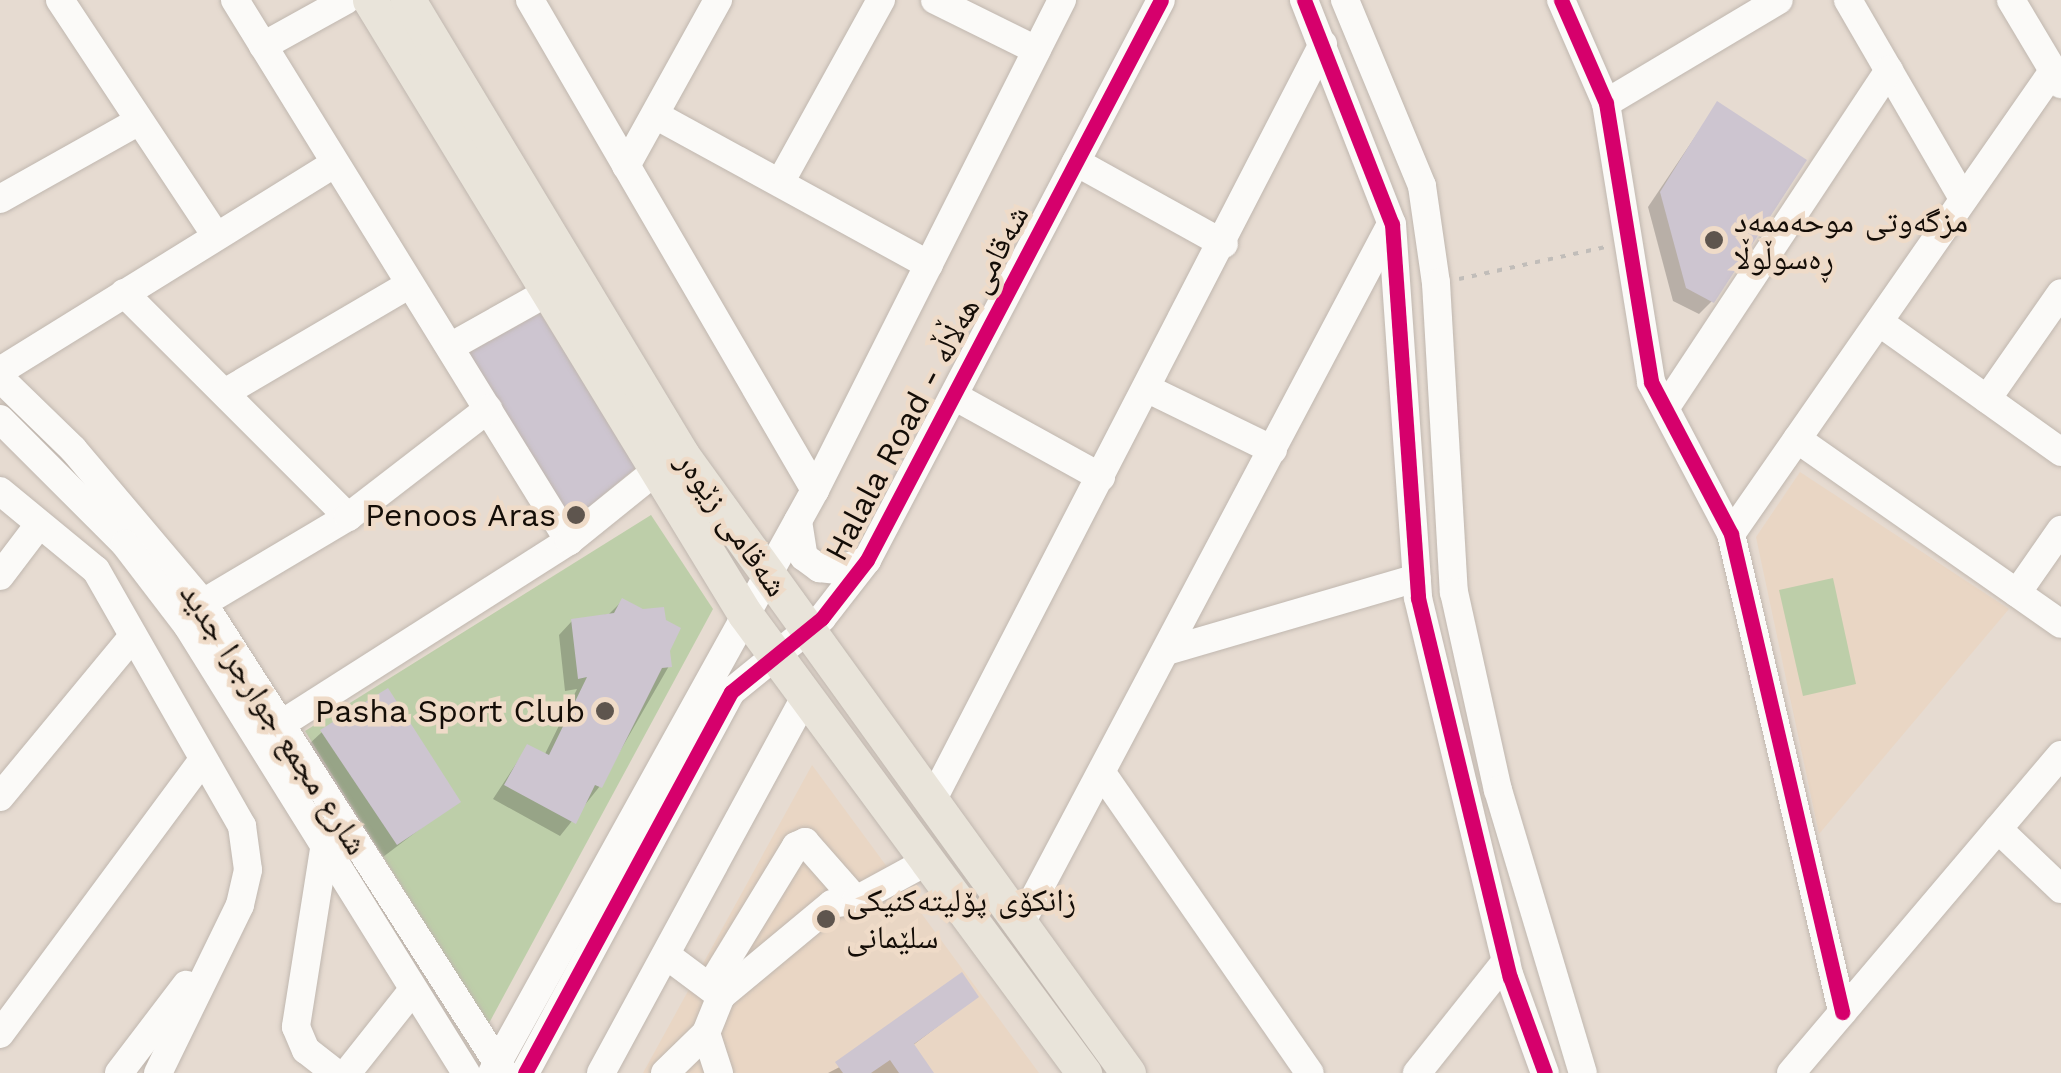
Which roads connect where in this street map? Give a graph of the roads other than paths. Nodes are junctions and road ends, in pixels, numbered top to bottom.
1 (60, 0) edge
2 (236, 0) edge
3 (346, 0) edge
4 (370, 0) edge
5 (408, 0) edge
6 (530, 0) edge
7 (881, 0) edge
8 (936, 0) edge
9 (1062, 0) edge
10 (1161, 0) edge
11 (1304, 0) edge
12 (1345, 0) edge
13 (1560, 0) edge
14 (1780, 0) edge
15 (1848, 0) edge
16 (2011, 0) edge
17 (707, 6) edge
18 (1323, 44) junction
19 (263, 46) junction
20 (1036, 50) junction
21 (1889, 70) junction
22 (2057, 78) edge
23 (1606, 102) junction
24 (657, 116) junction
25 (139, 121) junction
26 (1076, 162) junction
27 (335, 163) junction
28 (626, 166) junction
29 (781, 181) junction
30 (2, 194) edge
31 (1963, 198) junction
32 (1392, 224) junction
33 (214, 234) junction
34 (1224, 244) junction
35 (929, 265) junction
36 (410, 284) junction
37 (548, 292) junction
38 (124, 293) junction
39 (2061, 293) edge
40 (1878, 322) junction
41 (450, 347) junction
42 (4, 380) edge
43 (1148, 388) junction
44 (226, 392) junction
45 (954, 396) junction
46 (1987, 399) junction
47 (1666, 407) junction
48 (488, 409) junction
49 (0, 419) edge
50 (1796, 439) junction
51 (1273, 450) junction
52 (2061, 452) edge
53 (657, 470) junction
54 (1101, 478) junction
55 (0, 490) edge
56 (815, 490) junction
57 (348, 517) junction
58 (798, 521) junction
59 (38, 526) junction
60 (2061, 530) edge
61 (1731, 534) junction
62 (569, 541) junction
63 (866, 560) junction
64 (768, 574) junction
65 (0, 576) edge
66 (1417, 578) junction
67 (2017, 593) junction
68 (203, 604) junction
69 (744, 614) junction
70 (2061, 624) edge
71 (808, 632) junction
72 (133, 636) junction
73 (1167, 651) junction
74 (774, 655) junction
75 (806, 696) junction
76 (283, 723) junction
77 (2061, 755) edge
78 (201, 762) junction
79 (1104, 776) junction
80 (1498, 790) junction
81 (1466, 796) junction
82 (0, 797) edge
83 (932, 802) junction
84 (1998, 829) junction
85 (325, 843) junction
86 (924, 862) junction
87 (2061, 889) edge
88 (856, 900) junction
89 (1021, 923) junction
90 (224, 936) junction
91 (666, 955) junction
92 (1506, 961) junction
93 (412, 990) junction
94 (716, 991) junction
95 (1842, 1012) junction
96 (706, 1033) junction
97 (0, 1034) edge
98 (498, 1070) edge
99 (119, 1073) edge
100 (158, 1073) edge
101 (334, 1073) edge
102 (347, 1073) edge
103 (466, 1073) edge
104 (526, 1073) edge
105 (601, 1073) edge
106 (665, 1073) edge
107 (720, 1073) edge
108 (1084, 1073) edge
109 (1128, 1073) edge
110 (1310, 1073) edge
111 (1417, 1073) edge
112 (1545, 1073) edge
113 (1583, 1073) edge
114 (1791, 1073) edge

1 - 25 street
2 - 19 street
3 - 19 street
4 - 37 main road, شەقامی زێوەر
5 - 64 main road, شەقامی زێوەر
6 - 28 street
7 - 29 street
8 - 20 street
9 - 20 street, Halala Road - شەقامی هەڵاڵە
10 - 26 street, Halala Road - شەقامی هەڵاڵە
11 - 18 street
12 - 80 street
13 - 23 street
14 - 23 street
15 - 21 street
16 - 22 street
17 - 24 street
18 - 32 street
18 - 34 street
19 - 27 street
20 - 35 street, Halala Road - شەقامی هەڵاڵە
21 - 31 street
21 - 47 street
22 - 31 street
23 - 47 street
24 - 28 street
24 - 29 street
25 - 30 street
25 - 33 street
26 - 34 street
26 - 45 street, Halala Road - شەقامی هەڵاڵە
27 - 33 street
27 - 36 street
28 - 56 street
29 - 35 street
31 - 40 street
32 - 51 street
32 - 66 street
33 - 38 street
34 - 43 street
35 - 56 street, Halala Road - شەقامی هەڵاڵە
36 - 41 street
36 - 44 street
37 - 41 street
37 - 53 main road, شەقامی زێوەر
38 - 42 street
38 - 44 street
39 - 46 street
40 - 46 street
40 - 50 street
41 - 48 street
42 - 68 street, شارع مجمع جوارجرا جديد
43 - 51 street
43 - 54 street
44 - 57 street
45 - 54 street
45 - 63 street, Halala Road - شەقامی هەڵاڵە
46 - 52 street
47 - 61 street
48 - 57 street
48 - 62 street
49 - 85 street, شارع مجمع جوارجرا جديد
50 - 61 street
50 - 67 street
51 - 73 street
53 - 62 street
53 - 69 main road, شەقامی زێوەر
54 - 83 street
55 - 59 street
56 - 58 street, Halala Road - شەقامی هەڵاڵە
57 - 68 street
58 - 63 street
58 - 64 street, Halala Road - شەقامی هەڵاڵە
59 - 65 street
59 - 72 street
60 - 67 street
61 - 95 street
62 - 76 street
63 - 71 street, Halala Road - شەقامی هەڵاڵە
64 - 69 street, Halala Road - شەقامی هەڵاڵە
64 - 71 main road, شەقامی زێوەر
66 - 73 street
66 - 81 street
67 - 70 street
68 - 76 street, شارع مجمع جوارجرا جديد
69 - 74 main road, شەقامی زێوەر
69 - 98 street, Halala Road - شەقامی هەڵاڵە
71 - 74 street, Halala Road - شەقامی هەڵاڵە
71 - 83 main road, شەقامی زێوەر
72 - 78 street
72 - 82 street
73 - 79 street
74 - 75 main road, شەقامی زێوەر
74 - 104 street, Halala Road - شەقامی هەڵاڵە
75 - 86 main road, شەقامی زێوەر
75 - 91 street
76 - 98 street, شارع مجمع جوارجرا جديد
77 - 84 street
78 - 90 street
78 - 97 street
79 - 89 street
79 - 110 street
80 - 81 street
80 - 113 street
81 - 92 street
83 - 89 main road, شەقامی زێوەر
84 - 87 street
84 - 95 street
85 - 93 street, شارع مجمع جوارجرا جديد
85 - 101 street
86 - 88 street
86 - 108 main road, شەقامی زێوەر
88 - 94 street
88 - 94 street
89 - 109 main road, شەقامی زێوەر
90 - 99 street
90 - 100 street
91 - 94 street
91 - 105 street
92 - 111 street
92 - 112 street
93 - 102 street
93 - 103 street, شارع مجمع جوارجرا جديد
94 - 96 street
95 - 114 street
96 - 106 street
96 - 107 street

